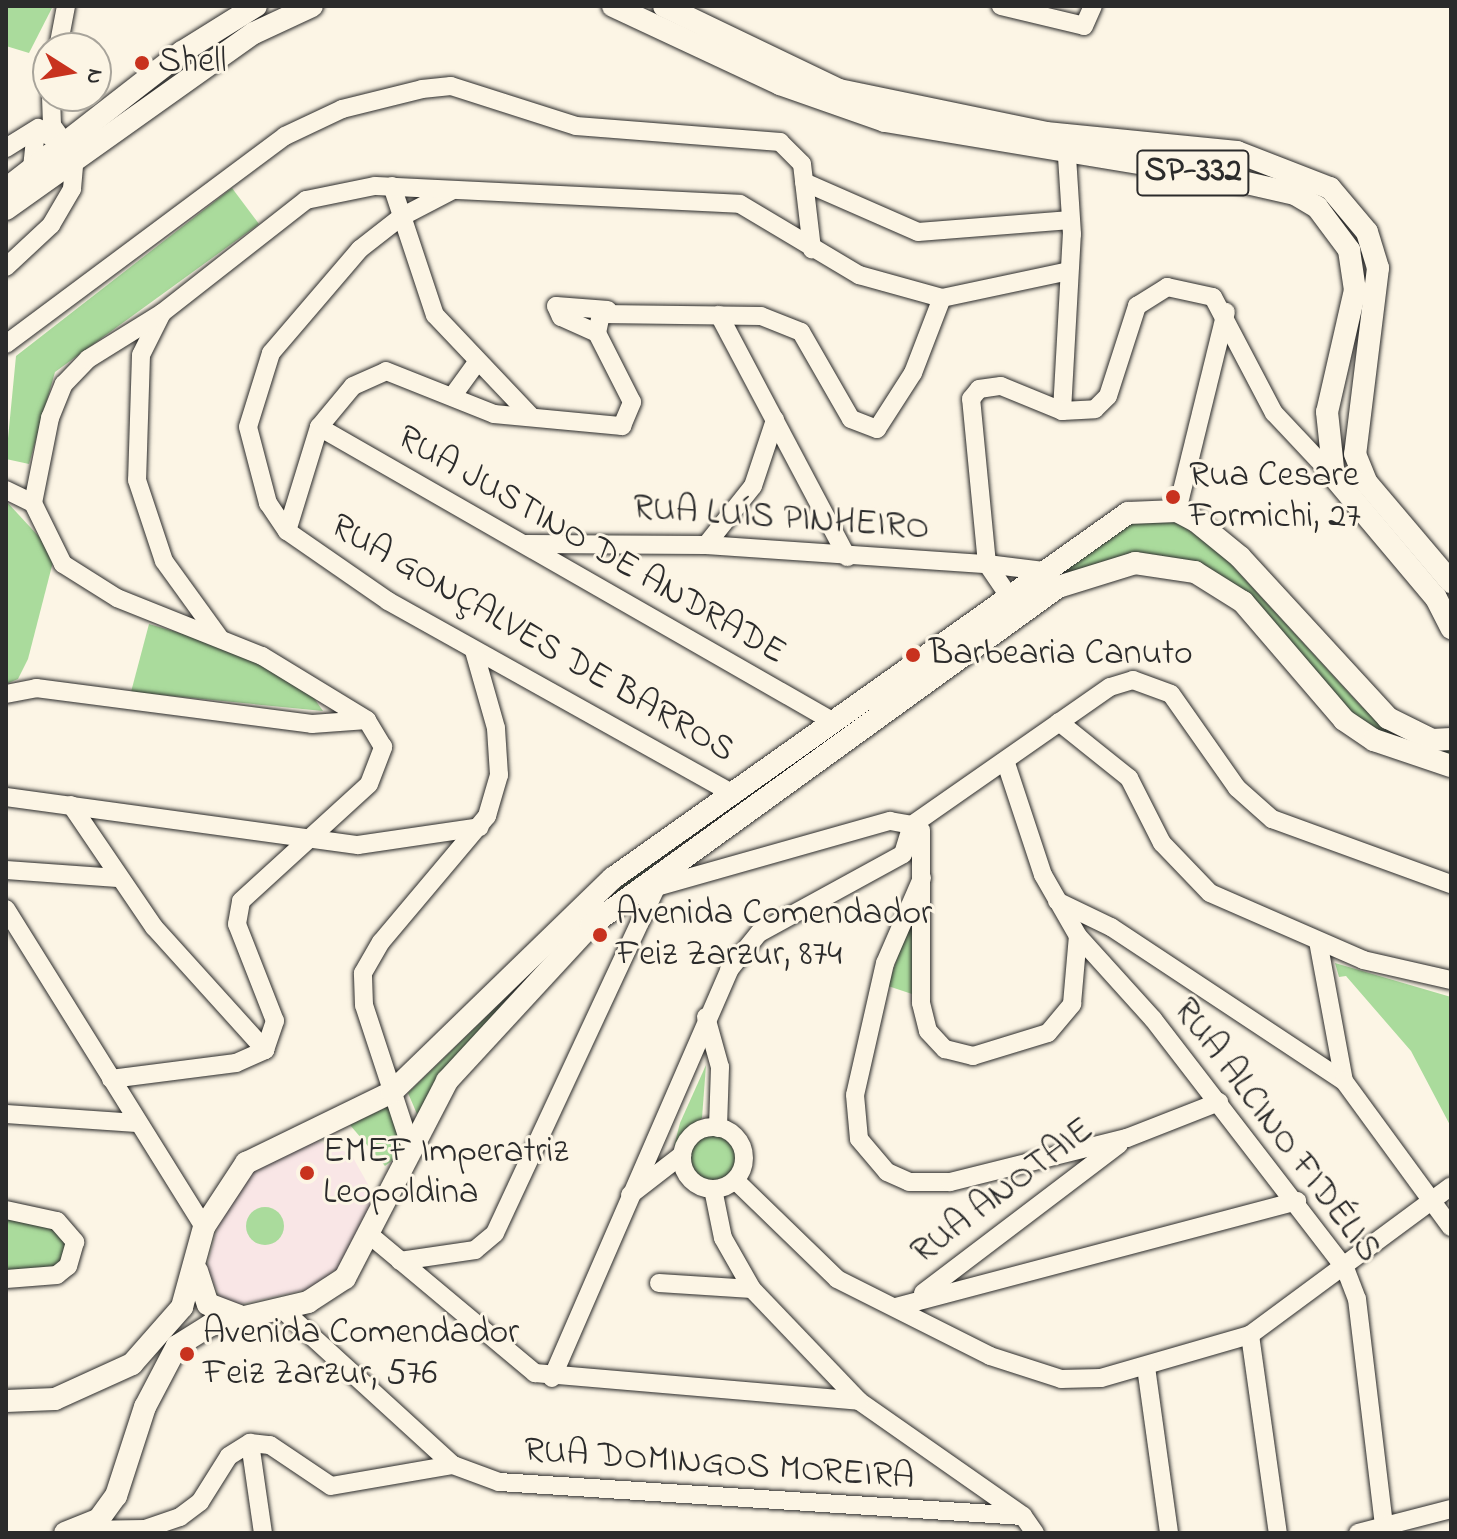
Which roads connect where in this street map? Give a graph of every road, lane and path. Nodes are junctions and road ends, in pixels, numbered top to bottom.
1 (66, 6) edge
2 (256, 6) edge
3 (312, 6) edge
4 (613, 6) edge
5 (664, 6) edge
6 (1001, 6) edge
7 (1093, 6) edge
8 (686, 13) edge
9 (61, 32) edge
10 (45, 112) edge
11 (54, 112) edge
12 (36, 131) junction
13 (7, 148) edge
14 (70, 150) junction
15 (1067, 156) junction
16 (36, 175) junction
17 (804, 182) junction
18 (392, 186) junction
19 (6, 189) edge
20 (456, 189) junction
21 (6, 209) edge
22 (401, 217) junction
23 (1071, 220) junction
24 (812, 249) junction
25 (6, 267) edge
26 (1069, 271) junction
27 (942, 298) junction
28 (608, 310) junction
29 (1226, 312) junction
30 (162, 313) junction
31 (719, 315) junction
32 (127, 332) junction
33 (597, 333) junction
34 (6, 344) edge
35 (141, 355) junction
36 (476, 364) junction
37 (454, 394) junction
38 (1062, 411) junction
39 (531, 416) junction
40 (775, 420) junction
41 (319, 427) junction
42 (1334, 477) junction
43 (6, 490) edge
44 (33, 503) junction
45 (1177, 511) junction
46 (287, 531) junction
47 (571, 539) junction
48 (525, 544) junction
49 (706, 545) junction
50 (847, 557) junction
51 (556, 564) junction
52 (987, 564) junction
53 (1051, 579) junction
54 (1451, 582) edge
55 (1015, 605) junction
56 (1451, 628) edge
57 (219, 637) junction
58 (474, 651) junction
59 (516, 671) junction
60 (6, 694) edge
61 (490, 701) junction
62 (367, 720) junction
63 (832, 721) junction
64 (1059, 722) junction
65 (1451, 739) edge
66 (1421, 747) junction
67 (1006, 763) junction
68 (1451, 766) edge
69 (730, 792) junction
70 (6, 797) edge
71 (71, 805) junction
72 (916, 822) junction
73 (480, 827) junction
74 (307, 841) junction
75 (6, 870) edge
76 (118, 878) junction
77 (922, 878) junction
78 (652, 883) junction
79 (1451, 884) edge
80 (1057, 901) junction
81 (6, 909) edge
82 (1078, 936) junction
83 (1318, 941) junction
84 (1451, 980) edge
85 (706, 1017) junction
86 (265, 1050) junction
87 (111, 1079) junction
88 (1344, 1081) junction
89 (392, 1092) junction
90 (1219, 1102) junction
91 (6, 1114) edge
92 (137, 1123) junction
93 (718, 1128) junction
94 (1127, 1138) junction
95 (410, 1145) junction
96 (682, 1155) junction
97 (735, 1180) junction
98 (1451, 1186) edge
99 (713, 1189) junction
100 (628, 1197) junction
101 (1435, 1198) junction
102 (1297, 1201) junction
103 (8, 1211) edge
104 (204, 1227) junction
105 (1451, 1227) edge
106 (371, 1236) junction
107 (400, 1261) junction
108 (197, 1266) junction
109 (1345, 1268) junction
110 (6, 1279) edge
111 (659, 1283) dead end
112 (752, 1289) junction
113 (917, 1297) junction
114 (896, 1307) junction
115 (282, 1309) junction
116 (245, 1316) junction
117 (1250, 1335) junction
118 (1146, 1367) junction
119 (110, 1376) junction
120 (552, 1378) junction
121 (6, 1401) edge
122 (859, 1401) junction
123 (145, 1407) junction
124 (250, 1443) junction
125 (453, 1465) junction
126 (1451, 1509) edge
127 (107, 1510) junction
128 (1023, 1516) junction
129 (145, 1529) junction
130 (1384, 1530) edge
131 (73, 1531) edge
132 (263, 1533) edge
133 (1035, 1533) edge
134 (1169, 1533) edge
135 (1278, 1533) edge
136 (1358, 1533) edge

1 - 9 street
2 - 14 main road
3 - 14 main road
4 - 15 main road, SP-332
5 - 8 main road, SP-332
6 - 7 street
8 - 54 main road, SP-332
10 - 12 street
11 - 14 street
12 - 13 street
12 - 14 street
12 - 16 street
13 - 16 street
14 - 16 main road
14 - 25 street
15 - 23 street
15 - 42 main road, SP-332
16 - 19 main road
16 - 21 main road
17 - 23 street
17 - 24 street
17 - 34 street
18 - 20 street
18 - 22 street
18 - 30 street
20 - 22 street, RUA GONÇALVES DE BARROS
20 - 24 street
22 - 36 street
22 - 46 street, RUA GONÇALVES DE BARROS
23 - 26 street
24 - 27 street
26 - 27 street
26 - 38 street
27 - 31 street
28 - 31 street
28 - 33 street
28 - 33 street
29 - 38 street
29 - 42 street
29 - 45 street
30 - 32 street
30 - 35 street
31 - 40 street
32 - 35 street
32 - 44 street
33 - 39 street
35 - 57 street
36 - 37 street
36 - 39 street
37 - 39 street
37 - 41 street
38 - 52 street
40 - 49 street
40 - 50 street
41 - 46 street
41 - 48 street, RUA JUSTINO DE ANDRADE
42 - 56 main road
43 - 44 street
44 - 57 street
45 - 53 main road
45 - 66 main road
46 - 58 street, RUA GONÇALVES DE BARROS
47 - 48 street, RUA LUÍS PINHEIRO
47 - 49 street, RUA LUÍS PINHEIRO
47 - 51 street
48 - 51 street, RUA JUSTINO DE ANDRADE
49 - 50 street, RUA LUÍS PINHEIRO
50 - 52 street, RUA LUÍS PINHEIRO
51 - 63 street, RUA JUSTINO DE ANDRADE
52 - 53 street, RUA LUÍS PINHEIRO
52 - 55 street
53 - 55 main road
53 - 66 main road
55 - 63 main road
55 - 78 main road
57 - 62 street
58 - 59 street, RUA GONÇALVES DE BARROS
58 - 61 street
59 - 61 street
59 - 69 street, RUA GONÇALVES DE BARROS
60 - 62 street
61 - 73 street
62 - 74 street
63 - 69 main road
64 - 67 street
64 - 79 street
64 - 83 street
65 - 66 main road
66 - 68 main road
67 - 72 street
67 - 80 street, RUA ALCINO FIDÉLIS
69 - 89 main road
70 - 71 street
71 - 74 street
71 - 76 street
72 - 77 street
72 - 78 street
72 - 85 street
73 - 74 street
73 - 89 street
74 - 86 street
75 - 76 street
76 - 86 street
77 - 82 street
77 - 94 street
78 - 95 main road
78 - 107 street
80 - 82 street, RUA ALCINO FIDÉLIS
80 - 88 street
81 - 87 street
82 - 90 street, RUA ALCINO FIDÉLIS
83 - 84 street
83 - 88 street
85 - 93 street
85 - 100 street
86 - 87 street
87 - 92 street
88 - 101 street
89 - 95 street
89 - 104 main road
90 - 94 street
90 - 102 street, RUA ALCINO FIDÉLIS
91 - 92 street
92 - 104 street
93 - 96 street
93 - 97 street
94 - 113 street, RUA ANOTAIE
95 - 106 main road
96 - 99 street
96 - 100 street
97 - 99 street
97 - 114 street
98 - 101 street
99 - 112 street
100 - 120 street
101 - 105 street
101 - 109 street
102 - 109 street, RUA ALCINO FIDÉLIS
102 - 113 street
103 - 110 street
104 - 108 main road
106 - 107 street
106 - 115 main road
107 - 120 street
108 - 116 main road
108 - 119 main road
109 - 117 street
109 - 130 street, RUA ALCINO FIDÉLIS
111 - 112 street
112 - 122 street
113 - 114 street
114 - 118 street
115 - 116 main road
115 - 125 street, RUA DOMINGOS MOREIRA
116 - 123 main road
117 - 118 street
117 - 135 street
118 - 134 street
119 - 121 main road
119 - 123 main road
120 - 122 street
122 - 128 street
123 - 127 main road
124 - 125 street
124 - 129 street
124 - 132 street
125 - 128 street, RUA DOMINGOS MOREIRA
126 - 130 street
127 - 129 street
127 - 131 main road
128 - 133 street
129 - 131 street
130 - 136 street

